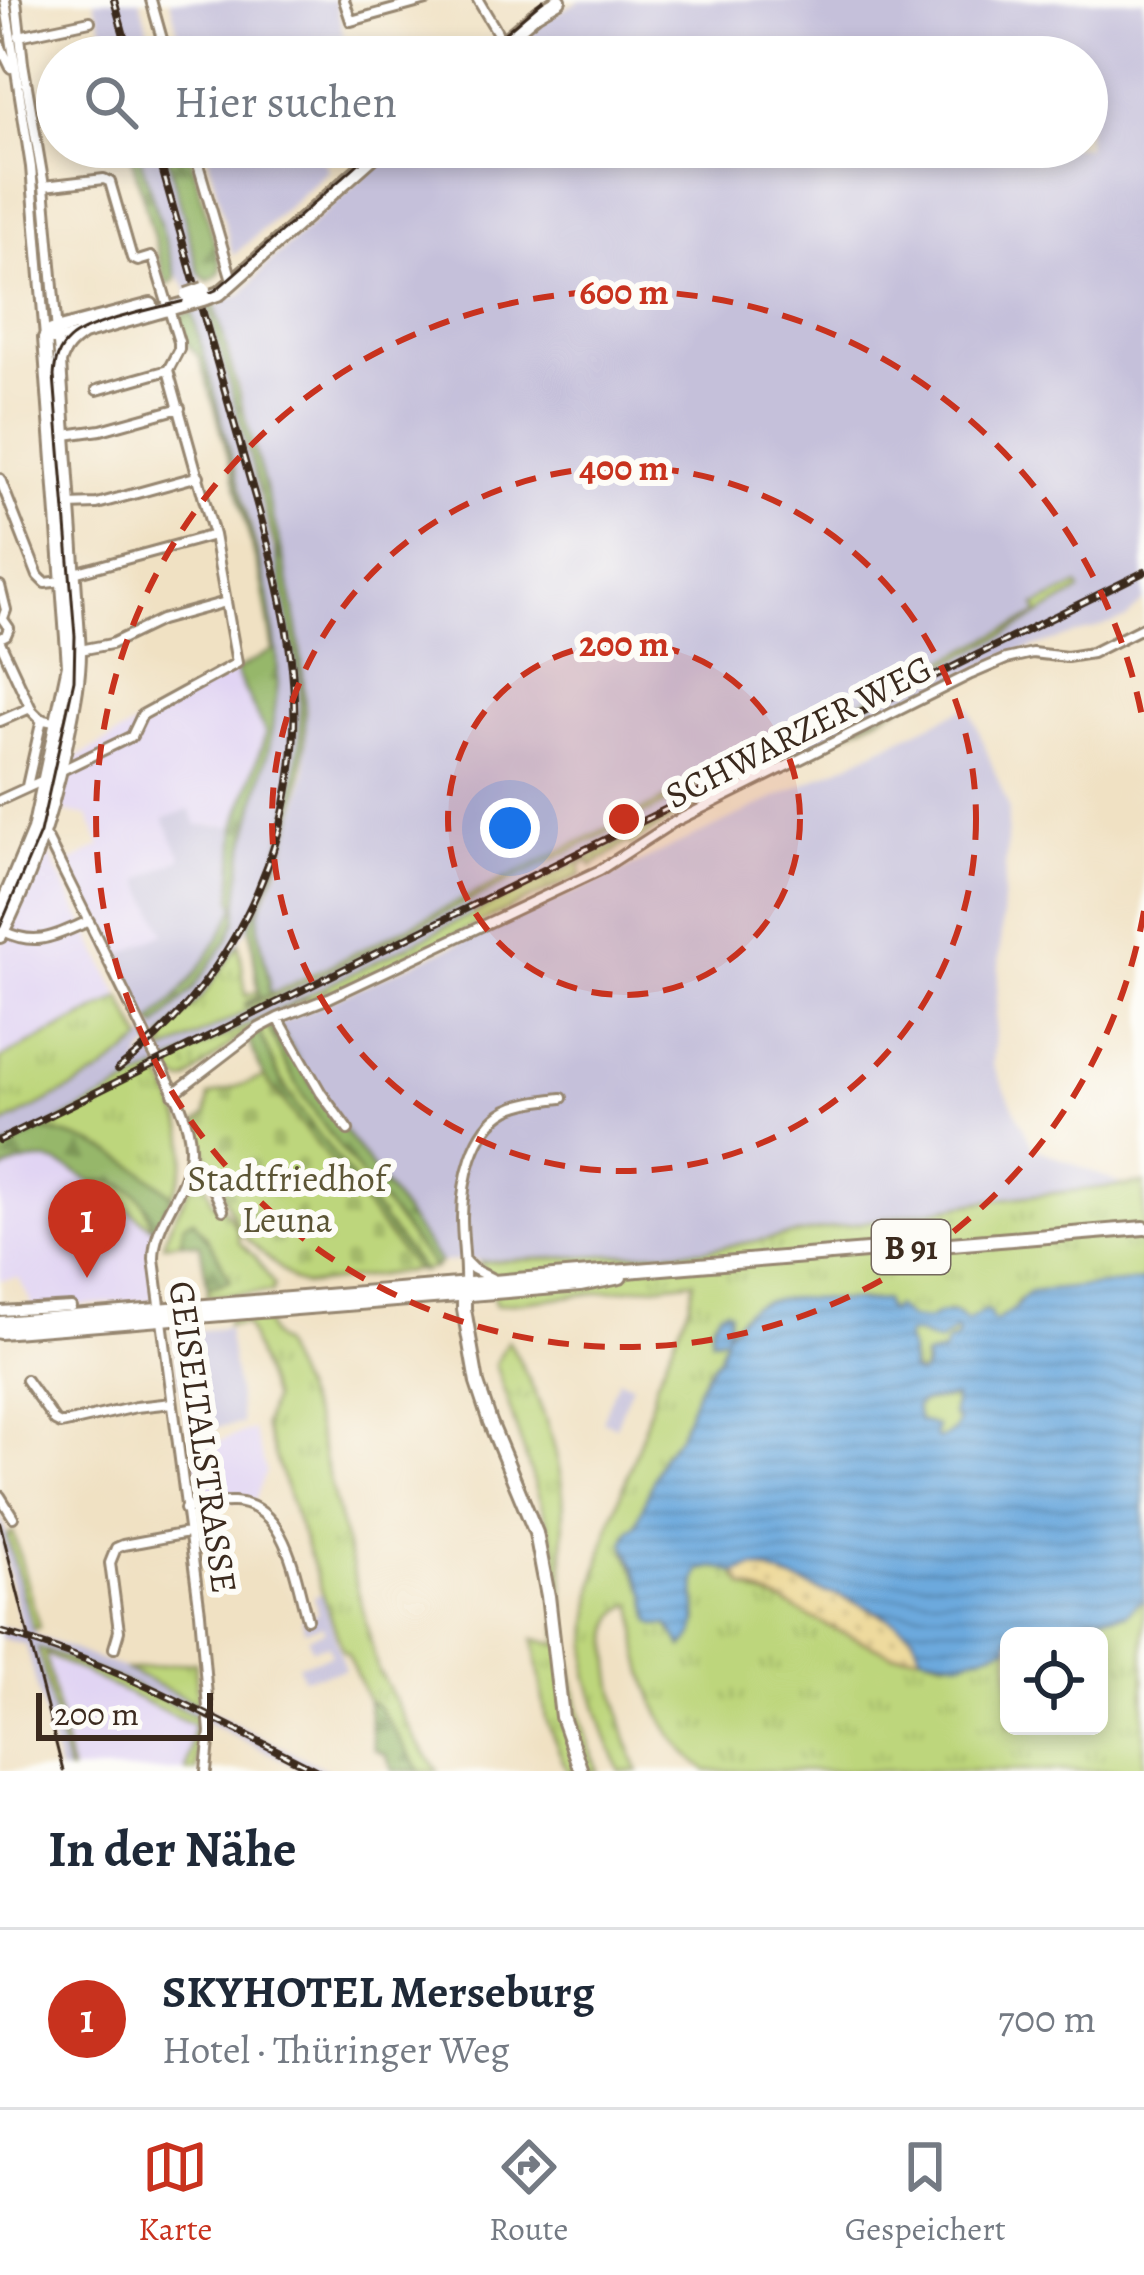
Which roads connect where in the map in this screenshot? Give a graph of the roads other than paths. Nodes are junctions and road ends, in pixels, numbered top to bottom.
1 (5, 0) edge
2 (16, 0) edge
3 (151, 0) edge
4 (344, 0) edge
5 (427, 0) edge
6 (478, 0) edge
7 (559, 0) edge
8 (89, 21) dead end
9 (496, 32) dead end
10 (20, 36) junction
11 (161, 36) edge
12 (509, 36) edge
13 (0, 45) edge
14 (19, 69) junction
15 (36, 149) edge
16 (40, 168) edge
17 (199, 168) edge
18 (360, 168) edge
19 (44, 186) junction
20 (232, 281) junction
21 (169, 304) junction
22 (83, 333) junction
23 (54, 336) junction
24 (59, 363) junction
25 (168, 370) junction
26 (97, 390) dead end
27 (180, 408) junction
28 (64, 435) junction
29 (199, 476) junction
30 (0, 479) edge
31 (68, 505) junction
32 (214, 536) junction
33 (69, 577) junction
34 (0, 586) edge
35 (226, 602) junction
36 (2, 618) edge
37 (1144, 627) edge
38 (1, 645) edge
39 (79, 650) junction
40 (30, 708) junction
41 (42, 719) junction
42 (0, 721) edge
43 (58, 723) junction
44 (60, 770) junction
45 (45, 780) junction
46 (27, 786) junction
47 (0, 800) edge
48 (38, 832) junction
49 (0, 911) edge
50 (89, 921) junction
51 (1, 933) edge
52 (278, 1018) junction
53 (173, 1094) junction
54 (562, 1098) dead end
55 (348, 1130) dead end
56 (189, 1166) junction
57 (223, 1210) dead end
58 (1144, 1228) edge
59 (465, 1261) junction
60 (679, 1265) junction
61 (496, 1281) junction
62 (156, 1283) junction
63 (464, 1289) junction
64 (71, 1306) dead end
65 (188, 1306) junction
66 (0, 1311) edge
67 (160, 1313) junction
68 (43, 1314) junction
69 (0, 1327) edge
70 (26, 1380) dead end
71 (172, 1403) junction
72 (0, 1496) edge
73 (185, 1509) junction
74 (13, 1517) dead end
75 (188, 1533) junction
76 (307, 1619) dead end
77 (114, 1648) dead end
78 (206, 1771) edge
79 (581, 1771) edge

1 - 14 street
2 - 10 street
3 - 11 street
4 - 5 street
6 - 9 street
7 - 12 main road
8 - 10 street
10 - 14 street
13 - 14 street
14 - 15 street
14 - 23 street
16 - 19 street
17 - 20 street
18 - 20 main road
19 - 21 street
19 - 23 street
20 - 21 main road, bridge
21 - 22 main road
21 - 23 main road
21 - 25 street
22 - 23 street
22 - 24 main road
23 - 24 street
23 - 33 main road
24 - 28 main road
25 - 26 street
25 - 27 street
27 - 28 street
27 - 29 street
28 - 31 main road
29 - 31 street
29 - 32 street
30 - 33 street
31 - 33 main road
32 - 33 street
32 - 35 street
33 - 39 main road
33 - 43 main road
34 - 36 street
35 - 39 street
35 - 44 street
36 - 38 street
37 - 52 street, SCHWARZER WEG
38 - 40 street
39 - 44 main road
40 - 41 street
40 - 42 street
41 - 43 street
41 - 46 street
43 - 45 main road
44 - 45 street
44 - 48 main road
45 - 46 street
45 - 48 main road
46 - 47 street
48 - 49 main road
48 - 50 street
48 - 51 main road
50 - 51 street
50 - 53 street
52 - 53 street, SCHWARZER WEG
52 - 55 street
53 - 56 street
54 - 59 street
56 - 57 street
56 - 62 street, GEISELTALSTRASSE
58 - 60 main road, B 91
59 - 61 street
59 - 63 street
60 - 61 main road, B 91
60 - 63 main road, B 91
61 - 63 main road, B 91
62 - 65 street
62 - 67 street, GEISELTALSTRASSE
63 - 65 main road, B 91
63 - 67 main road, B 91
63 - 79 main road
64 - 68 street
65 - 67 main road, B 91
66 - 68 street
67 - 68 main road, B 91
67 - 69 main road, B 91
67 - 71 street, GEISELTALSTRASSE
68 - 69 main road, B 91
70 - 71 street
71 - 73 street, GEISELTALSTRASSE
72 - 74 street
73 - 75 street, GEISELTALSTRASSE
73 - 76 street
75 - 77 street
75 - 78 street, GEISELTALSTRASSE

